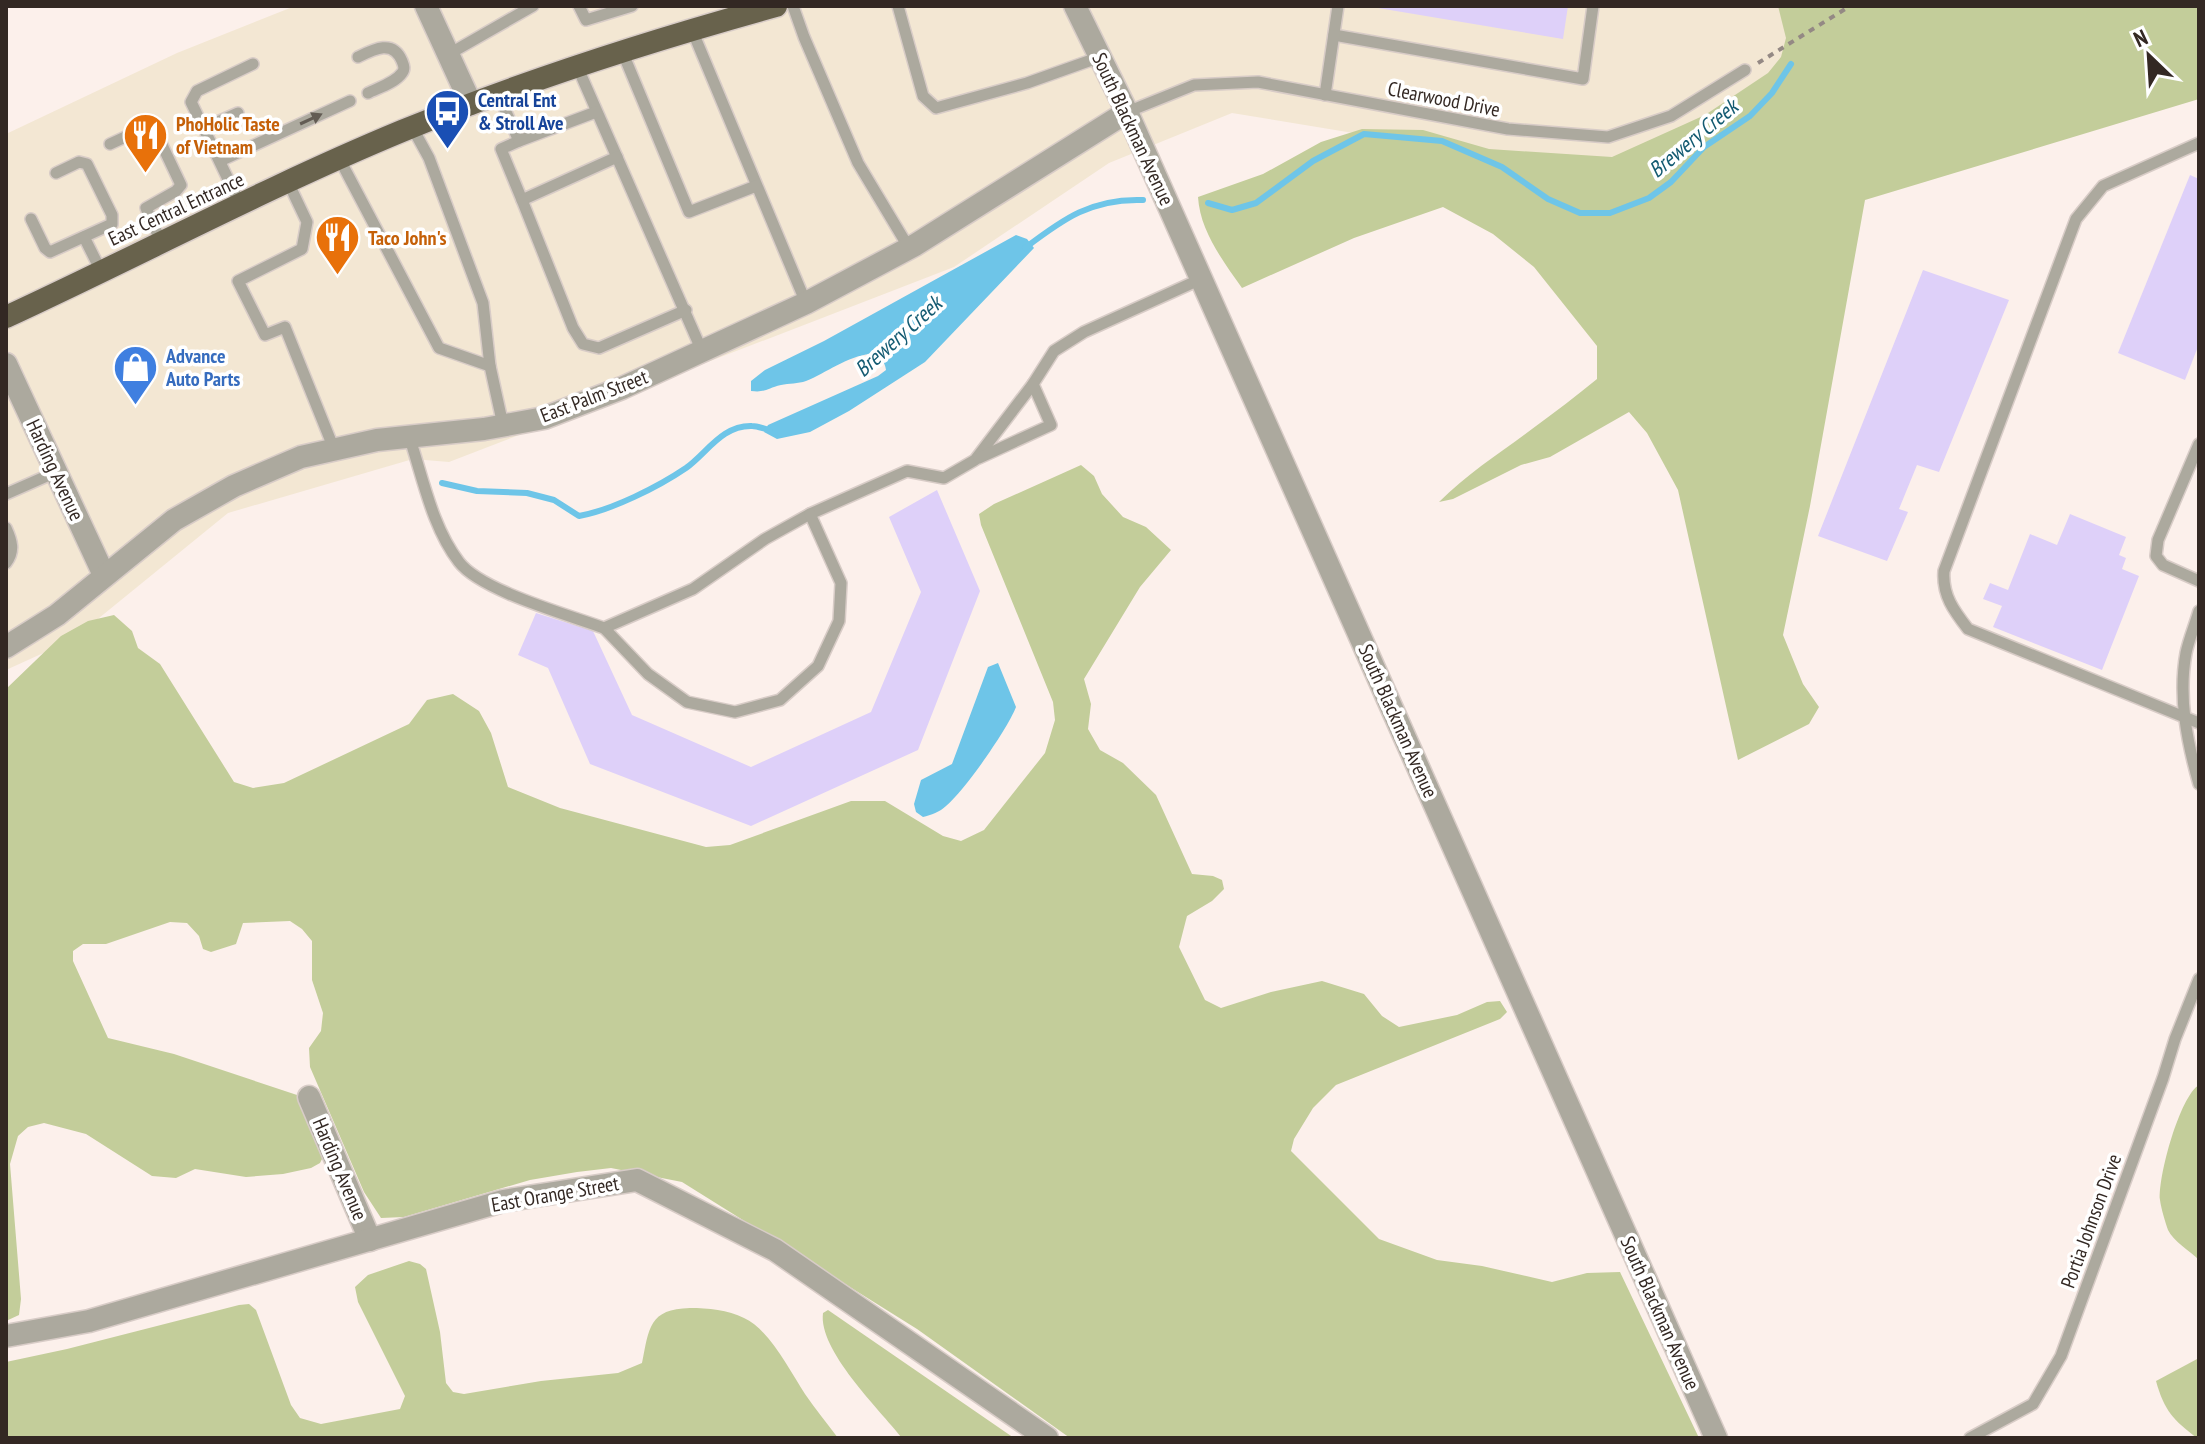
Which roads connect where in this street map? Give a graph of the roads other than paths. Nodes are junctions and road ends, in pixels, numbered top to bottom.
1 (426, 6) edge
2 (533, 6) edge
3 (579, 6) edge
4 (632, 6) edge
5 (776, 6) edge
6 (793, 6) edge
7 (898, 6) edge
8 (1075, 6) edge
9 (1338, 6) edge
10 (1593, 6) edge
11 (692, 30) junction
12 (1334, 35) junction
13 (622, 51) junction
14 (449, 54) junction
15 (358, 57) dead end
16 (1100, 57) junction
17 (253, 64) dead end
18 (577, 66) junction
19 (1745, 70) road end
20 (368, 93) dead end
21 (498, 94) junction
22 (1325, 95) junction
23 (350, 101) dead end
24 (471, 104) junction
25 (596, 112) junction
26 (1127, 112) junction
27 (238, 113) dead end
28 (412, 127) junction
29 (204, 128) junction
30 (519, 141) junction
31 (2199, 143) edge
32 (110, 144) dead end
33 (617, 157) junction
34 (339, 158) junction
35 (220, 161) junction
36 (56, 173) dead end
37 (288, 182) junction
38 (756, 186) junction
39 (522, 200) junction
40 (240, 204) junction
41 (31, 219) dead end
42 (84, 237) junction
43 (161, 242) junction
44 (909, 248) junction
45 (101, 271) junction
46 (1201, 279) junction
47 (806, 303) junction
48 (686, 310) junction
49 (10, 312) edge
50 (702, 351) junction
51 (6, 364) edge
52 (490, 366) junction
53 (1033, 384) junction
54 (503, 425) junction
55 (409, 436) junction
56 (2199, 444) edge
57 (334, 449) junction
58 (975, 460) junction
59 (56, 472) junction
60 (6, 494) edge
61 (810, 514) junction
62 (6, 528) edge
63 (6, 563) edge
64 (104, 575) junction
65 (2199, 581) edge
66 (2199, 611) edge
67 (604, 628) junction
68 (6, 647) edge
69 (2184, 716) junction
70 (2199, 723) edge
71 (2199, 784) edge
72 (2199, 979) edge
73 (309, 1097) dead end
74 (370, 1240) junction
75 (6, 1336) edge
76 (1047, 1438) edge
77 (1716, 1438) edge
78 (1970, 1438) edge

1 - 14 street
2 - 14 lane
3 - 4 lane
5 - 11 highway, East Central Entrance
6 - 44 lane
7 - 16 lane
8 - 16 street, South Blackman Avenue
9 - 12 lane
10 - 12 lane
11 - 13 highway, East Central Entrance
11 - 38 lane
12 - 22 lane
13 - 18 highway, East Central Entrance
13 - 38 lane
14 - 24 street
15 - 20 lane
16 - 26 street, South Blackman Avenue
17 - 29 lane
18 - 21 highway, East Central Entrance
18 - 25 lane
19 - 22 lane, Clearwood Drive
21 - 24 highway, East Central Entrance
21 - 30 lane
22 - 26 lane, Clearwood Drive
35 -> 23 lane
24 - 28 highway, East Central Entrance
25 - 30 lane
25 - 33 lane
26 - 44 street, East Palm Street
26 - 46 street, South Blackman Avenue
27 - 29 lane
28 - 34 highway, East Central Entrance
28 - 52 lane
29 - 35 lane
30 - 39 lane
31 - 69 lane
32 - 43 lane
33 - 39 lane
33 - 48 lane
34 - 37 highway, East Central Entrance
34 - 52 lane
35 - 40 lane
36 - 42 lane
37 - 40 highway, East Central Entrance
37 - 57 lane
38 - 47 lane
39 - 48 lane
40 - 43 highway, East Central Entrance
41 - 42 lane
42 - 45 lane
43 - 45 highway, East Central Entrance
44 - 47 street, East Palm Street
45 - 49 highway, East Central Entrance
46 - 53 lane
46 - 77 street, South Blackman Avenue
47 - 50 street, East Palm Street
48 - 50 lane
50 - 54 street, East Palm Street
51 - 59 street, Harding Avenue
52 - 54 lane
53 - 58 lane
53 - 58 lane
54 - 55 street, East Palm Street
55 - 57 street, East Palm Street
55 - 67 lane
56 - 65 lane
57 - 64 street, East Palm Street
58 - 61 lane
59 - 60 lane
59 - 64 street, Harding Avenue
61 - 67 lane
61 - 67 lane
62 - 63 lane
64 - 68 street, East Palm Street
66 - 69 lane
69 - 70 lane
69 - 71 lane
72 - 78 lane, Portia Johnson Drive
73 - 74 street, Harding Avenue
74 - 75 street, East Orange Street
74 - 76 street, East Orange Street

